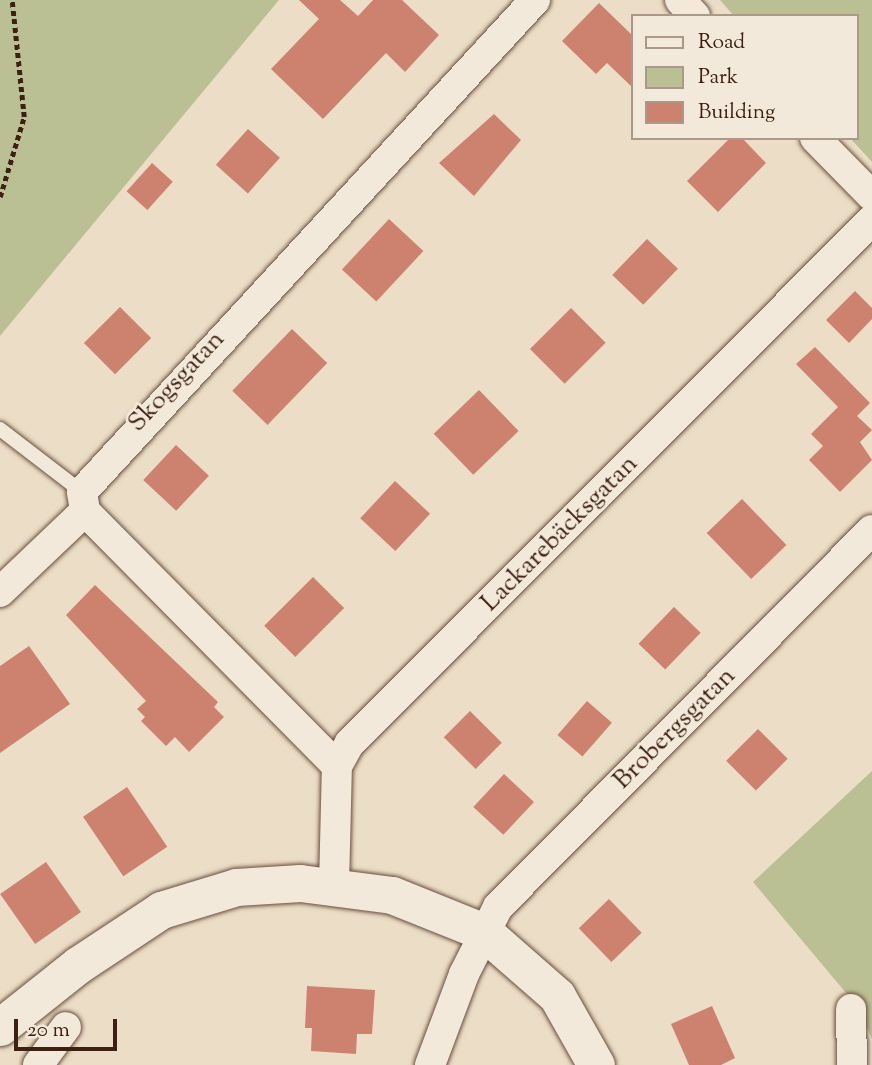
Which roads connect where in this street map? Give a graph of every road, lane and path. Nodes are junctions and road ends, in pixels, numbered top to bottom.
1 (12, 0) edge
2 (535, 0) edge
3 (680, 0) edge
4 (693, 14) edge
5 (817, 140) edge
6 (872, 196) edge
7 (0, 197) edge
8 (872, 219) edge
9 (0, 429) edge
10 (83, 501) junction
11 (872, 530) edge
12 (0, 592) edge
13 (337, 766) junction
14 (334, 886) junction
15 (484, 932) junction
16 (852, 1009) dead end
17 (0, 1027) edge
18 (66, 1027) dead end
19 (38, 1065) edge
20 (430, 1065) edge
21 (596, 1065) edge
22 (852, 1065) edge

1 - 7 path
2 - 10 street, Skogsgatan
3 - 4 street
5 - 6 street
8 - 13 street, Lackarebäcksgatan
9 - 10 lane
10 - 12 street, Skogsgatan
10 - 13 street
11 - 15 street, Brobergsgatan
13 - 14 street
14 - 15 street
14 - 17 street
15 - 20 street, Brobergsgatan
15 - 21 street
16 - 22 street
18 - 19 street

